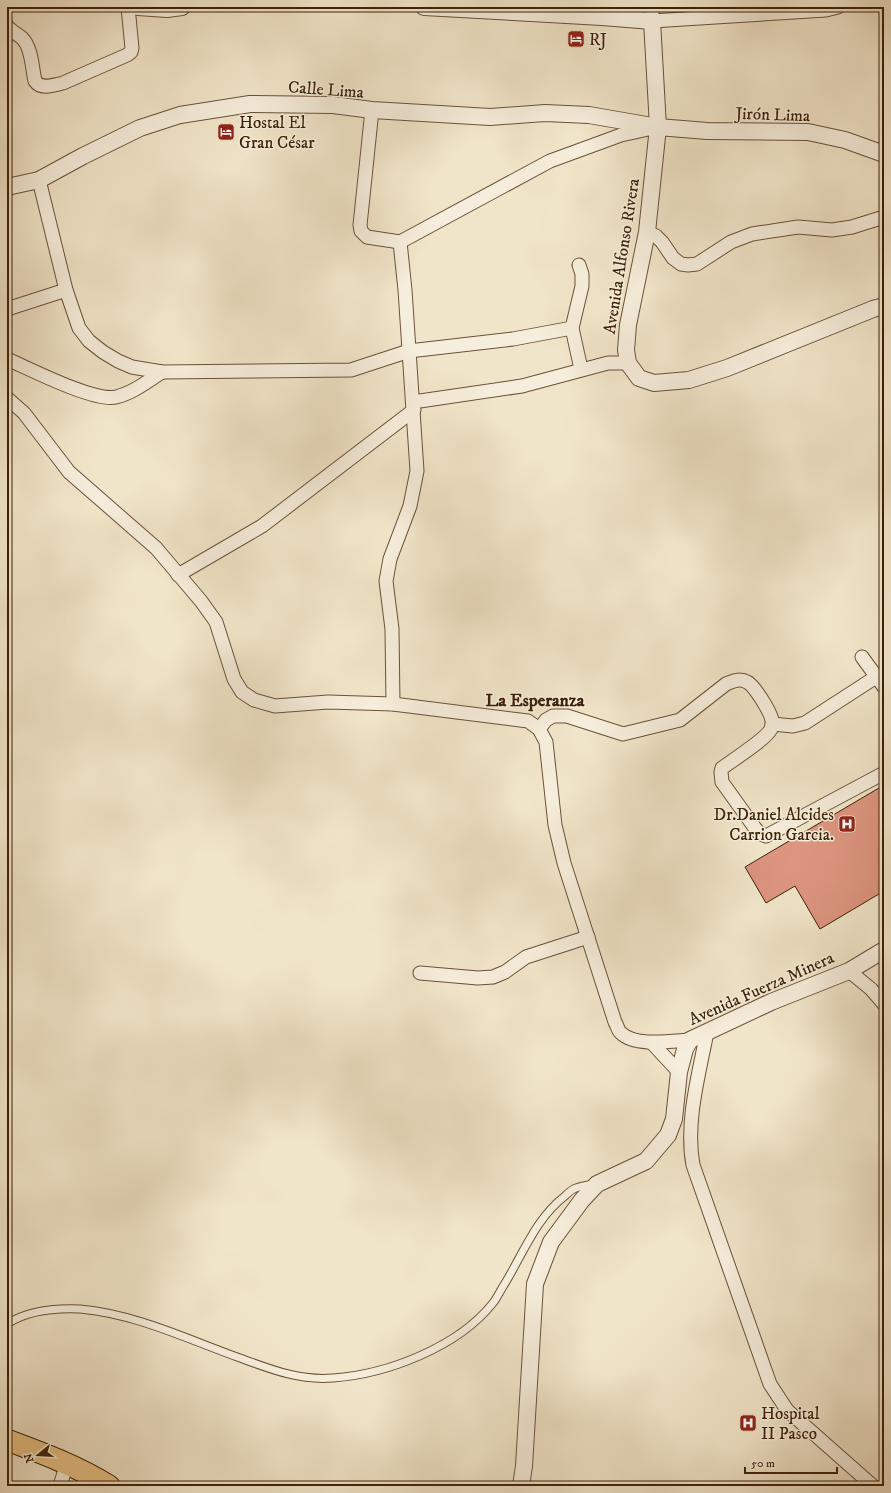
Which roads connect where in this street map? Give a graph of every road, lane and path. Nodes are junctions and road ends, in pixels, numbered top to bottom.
1 (128, 7) edge
2 (138, 7) edge
3 (182, 7) edge
4 (424, 7) edge
5 (838, 7) edge
6 (555, 11) edge
7 (602, 12) edge
8 (652, 14) edge
9 (7, 26) edge
10 (372, 110) junction
11 (658, 127) junction
12 (884, 154) edge
13 (39, 180) junction
14 (7, 187) edge
15 (884, 217) edge
16 (647, 232) junction
17 (400, 242) junction
18 (578, 265) dead end
19 (66, 290) junction
20 (884, 306) edge
21 (7, 309) edge
22 (572, 328) junction
23 (409, 351) junction
24 (7, 359) edge
25 (628, 363) junction
26 (581, 369) junction
27 (162, 372) junction
28 (7, 398) edge
29 (414, 406) junction
30 (178, 575) junction
31 (862, 657) dead end
32 (880, 682) edge
33 (394, 704) junction
34 (772, 724) junction
35 (539, 729) junction
36 (884, 774) edge
37 (588, 937) junction
38 (884, 950) edge
39 (849, 971) junction
40 (420, 974) dead end
41 (884, 1004) edge
42 (707, 1032) junction
43 (690, 1040) junction
44 (652, 1042) junction
45 (679, 1072) junction
46 (597, 1184) junction
47 (7, 1324) edge
48 (7, 1440) edge
49 (67, 1463) junction
50 (866, 1482) edge
51 (60, 1486) edge
52 (109, 1486) edge
53 (521, 1486) edge
54 (873, 1486) edge

1 - 9 street
2 - 3 street
4 - 6 street
5 - 8 street
6 - 7 street
7 - 8 street
8 - 11 street, Avenida Alfonso Rivera
10 - 11 street, Calle Lima
10 - 13 street, Calle Lima
10 - 17 street
11 - 12 street, Jirón Lima
11 - 16 street, Avenida Alfonso Rivera
11 - 17 street
13 - 14 street, Calle Lima
13 - 19 street
15 - 16 street
16 - 25 street, Avenida Alfonso Rivera
17 - 23 street
18 - 22 street
19 - 21 street
19 - 27 street
20 - 25 street
22 - 23 street
22 - 26 street
23 - 27 street
23 - 29 street
24 - 27 street
25 - 26 street
26 - 29 street
28 - 30 street
29 - 30 street
29 - 33 street
30 - 33 street
31 - 32 street
32 - 34 street
33 - 35 street
34 - 35 street
34 - 36 street
35 - 37 street
37 - 40 street
37 - 44 street
38 - 39 street, Avenida Fuerza Minera
39 - 41 street
39 - 42 street, Avenida Fuerza Minera
42 - 43 street, Avenida Fuerza Minera
42 - 50 street
43 - 44 street
43 - 45 street, Avenida Fuerza Minera
44 - 45 street
45 - 46 street, Avenida Fuerza Minera
46 - 47 lane
46 - 53 street
48 - 49 main road
49 - 51 street
49 - 52 main road
50 - 54 street

